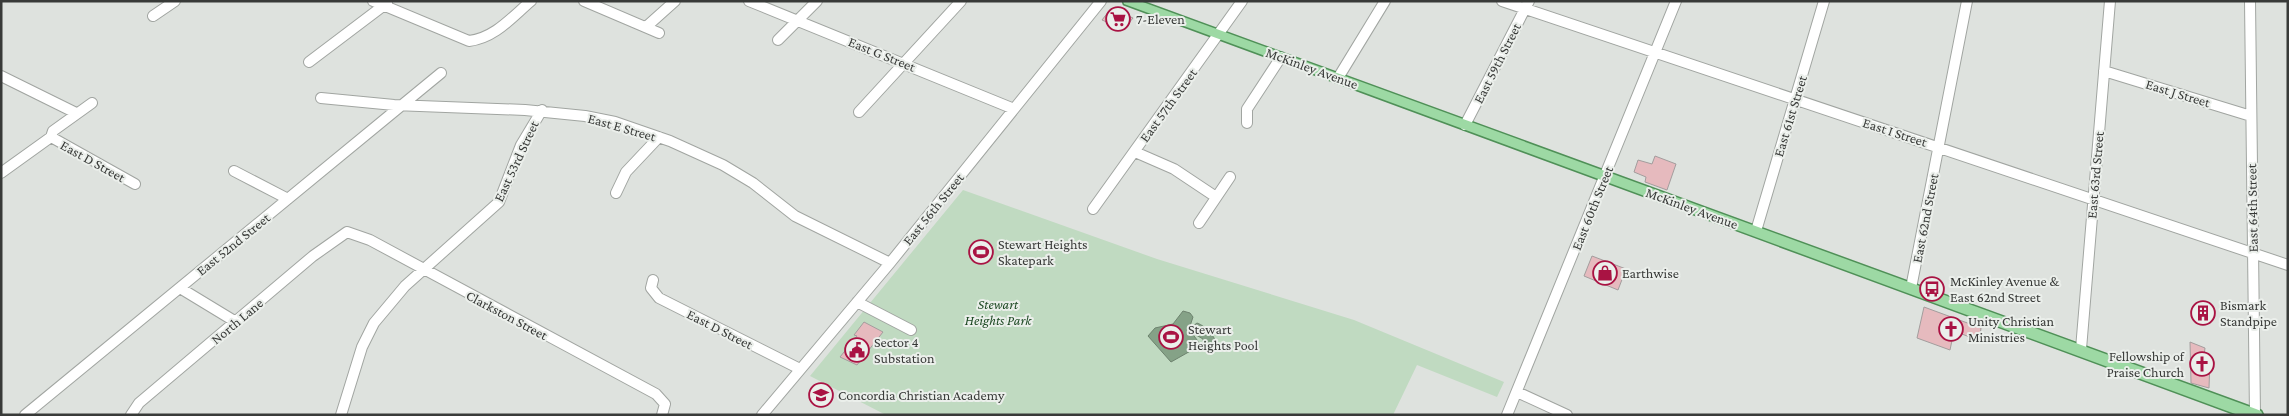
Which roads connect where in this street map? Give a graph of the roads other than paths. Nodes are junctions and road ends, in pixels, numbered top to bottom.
1 (175, 1) edge
2 (373, 1) edge
3 (531, 1) edge
4 (584, 1) edge
5 (675, 1) edge
6 (749, 1) edge
7 (817, 1) edge
8 (960, 1) edge
9 (1101, 1) edge
10 (1128, 1) edge
11 (1242, 1) edge
12 (1385, 1) edge
13 (1502, 1) edge
14 (1676, 1) edge
15 (1824, 1) edge
16 (1967, 1) edge
17 (2110, 1) edge
18 (2250, 1) edge
19 (387, 4) edge
20 (1527, 5) edge
21 (153, 16) dead end
22 (798, 20) junction
23 (646, 27) junction
24 (660, 33) dead end
25 (1219, 34) junction
26 (778, 40) dead end
27 (1656, 53) junction
28 (1281, 57) junction
29 (309, 62) dead end
30 (903, 63) junction
31 (2104, 71) junction
32 (441, 73) dead end
33 (1, 76) edge
34 (1338, 78) junction
35 (321, 98) dead end
36 (1796, 100) junction
37 (92, 104) dead end
38 (402, 106) junction
39 (1014, 109) junction
40 (542, 110) junction
41 (859, 112) dead end
42 (76, 113) junction
43 (2251, 116) junction
44 (1247, 123) dead end
45 (1465, 125) junction
46 (51, 137) junction
47 (659, 137) junction
48 (1939, 146) junction
49 (1134, 152) junction
50 (234, 171) dead end
51 (1, 173) edge
52 (1605, 176) junction
53 (1230, 177) dead end
54 (135, 184) dead end
55 (616, 193) dead end
56 (1216, 197) junction
57 (2093, 198) junction
58 (288, 199) junction
59 (1093, 208) dead end
60 (1199, 223) dead end
61 (1756, 231) junction
62 (347, 232) joint
63 (2252, 252) junction
64 (890, 263) junction
65 (2288, 265) edge
66 (423, 270) junction
67 (653, 280) dead end
68 (180, 288) junction
69 (1911, 288) junction
70 (857, 302) junction
71 (236, 322) junction
72 (911, 330) dead end
73 (2080, 349) junction
74 (800, 369) junction
75 (1517, 392) junction
76 (25, 415) edge
77 (131, 415) edge
78 (342, 415) edge
79 (662, 415) edge
80 (762, 415) edge
81 (1507, 415) edge
82 (1567, 415) edge
83 (2255, 415) edge

1 - 21 street
2 - 19 street
3 - 19 street
4 - 23 street
5 - 23 street
6 - 22 street, East G Street
7 - 22 street
8 - 30 street
9 - 39 street, East 56th Street
10 - 25 main road, McKinley Avenue
11 - 25 street, East 57th Street
12 - 34 street
13 - 20 street, East I Street
14 - 27 street, East 60th Street
15 - 36 street, East 61st Street
16 - 48 street, East 62nd Street
17 - 31 street, East 63rd Street
18 - 43 street, East 64th Street
19 - 29 street
20 - 27 street, East I Street
20 - 45 street, East 59th Street
22 - 26 street
22 - 30 street, East G Street
23 - 24 street
25 - 28 main road, McKinley Avenue
25 - 49 street, East 57th Street
27 - 36 street, East I Street
27 - 52 street, East 60th Street
28 - 34 main road, McKinley Avenue
28 - 44 street
30 - 39 street, East G Street
30 - 41 street
31 - 43 street, East J Street
31 - 57 street, East 63rd Street
32 - 38 street, East 52nd Street
33 - 42 street
34 - 45 main road, McKinley Avenue
35 - 38 street, East E Street
36 - 48 street, East I Street
36 - 61 street, East 61st Street
37 - 42 street
38 - 40 street, East E Street
38 - 58 street, East 52nd Street
39 - 64 street, East 56th Street
40 - 47 street, East E Street
40 - 66 street, East 53rd Street
42 - 46 street
43 - 63 street, East 64th Street
45 - 52 main road, McKinley Avenue
46 - 51 street
46 - 54 street, East D Street
47 - 55 street
47 - 64 street, East E Street
48 - 57 street, East I Street
48 - 69 street, East 62nd Street
49 - 56 street
49 - 59 street, East 57th Street
50 - 58 street
52 - 61 main road, McKinley Avenue
52 - 75 street, East 60th Street
53 - 56 street
56 - 60 street
57 - 63 street, East I Street
57 - 73 street, East 63rd Street
58 - 68 street, East 52nd Street
61 - 69 main road, McKinley Avenue
62 - 66 street, Clarkston Street
62 - 71 street, North Lane
63 - 65 street, East I Street
63 - 83 street, East 64th Street
64 - 70 street, East 56th Street
66 - 78 street, East 53rd Street
66 - 79 street, Clarkston Street
67 - 74 street, East D Street
68 - 71 street
68 - 76 street, East 52nd Street
69 - 73 main road, McKinley Avenue
70 - 72 street
70 - 74 street, East 56th Street
71 - 77 street, North Lane
73 - 83 main road, McKinley Avenue
74 - 80 street, East 56th Street
75 - 81 street, East 60th Street
75 - 82 street

